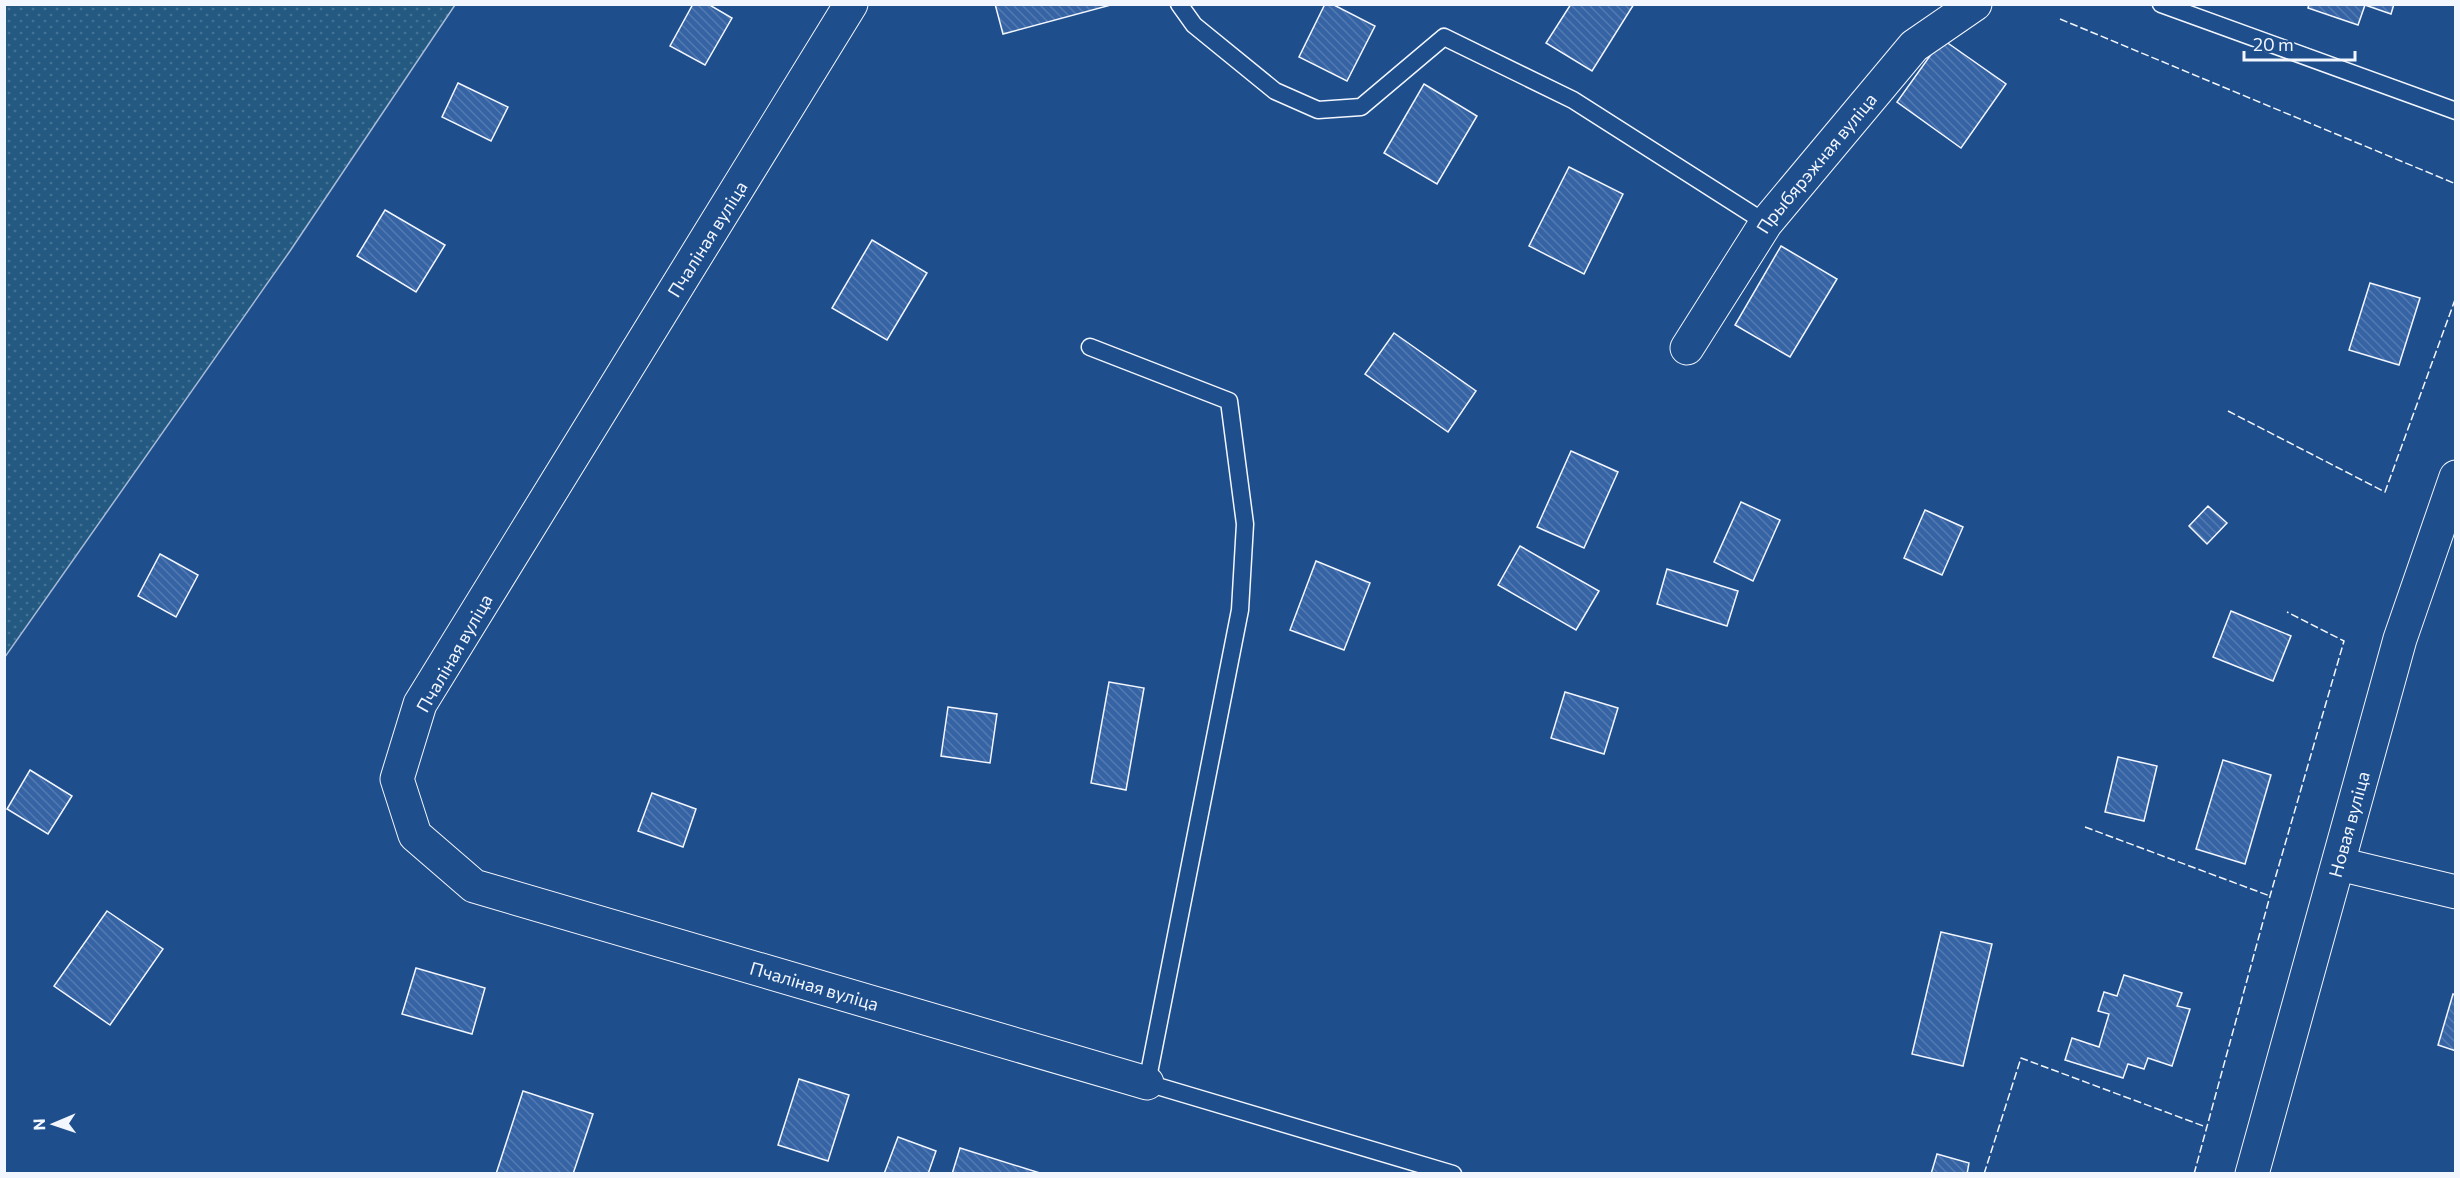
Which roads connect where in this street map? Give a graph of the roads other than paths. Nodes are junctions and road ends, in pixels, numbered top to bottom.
1 (851, 4) edge
2 (1179, 4) edge
3 (1974, 4) edge
4 (2161, 4) edge
5 (2456, 111) edge
6 (1766, 223) junction
7 (1090, 347) dead end
8 (1686, 348) dead end
9 (2456, 477) edge
10 (2339, 864) junction
11 (2456, 892) edge
12 (1147, 1083) junction
13 (1453, 1173) edge
14 (2252, 1173) edge

1 - 12 street, Пчаліная вуліца
2 - 6 lane
3 - 6 street, Прыбярэжная вуліца
4 - 5 lane
6 - 8 street, Прыбярэжная вуліца
7 - 12 lane
9 - 10 street, Новая вуліца
10 - 11 street
10 - 14 street, Новая вуліца
12 - 13 lane

